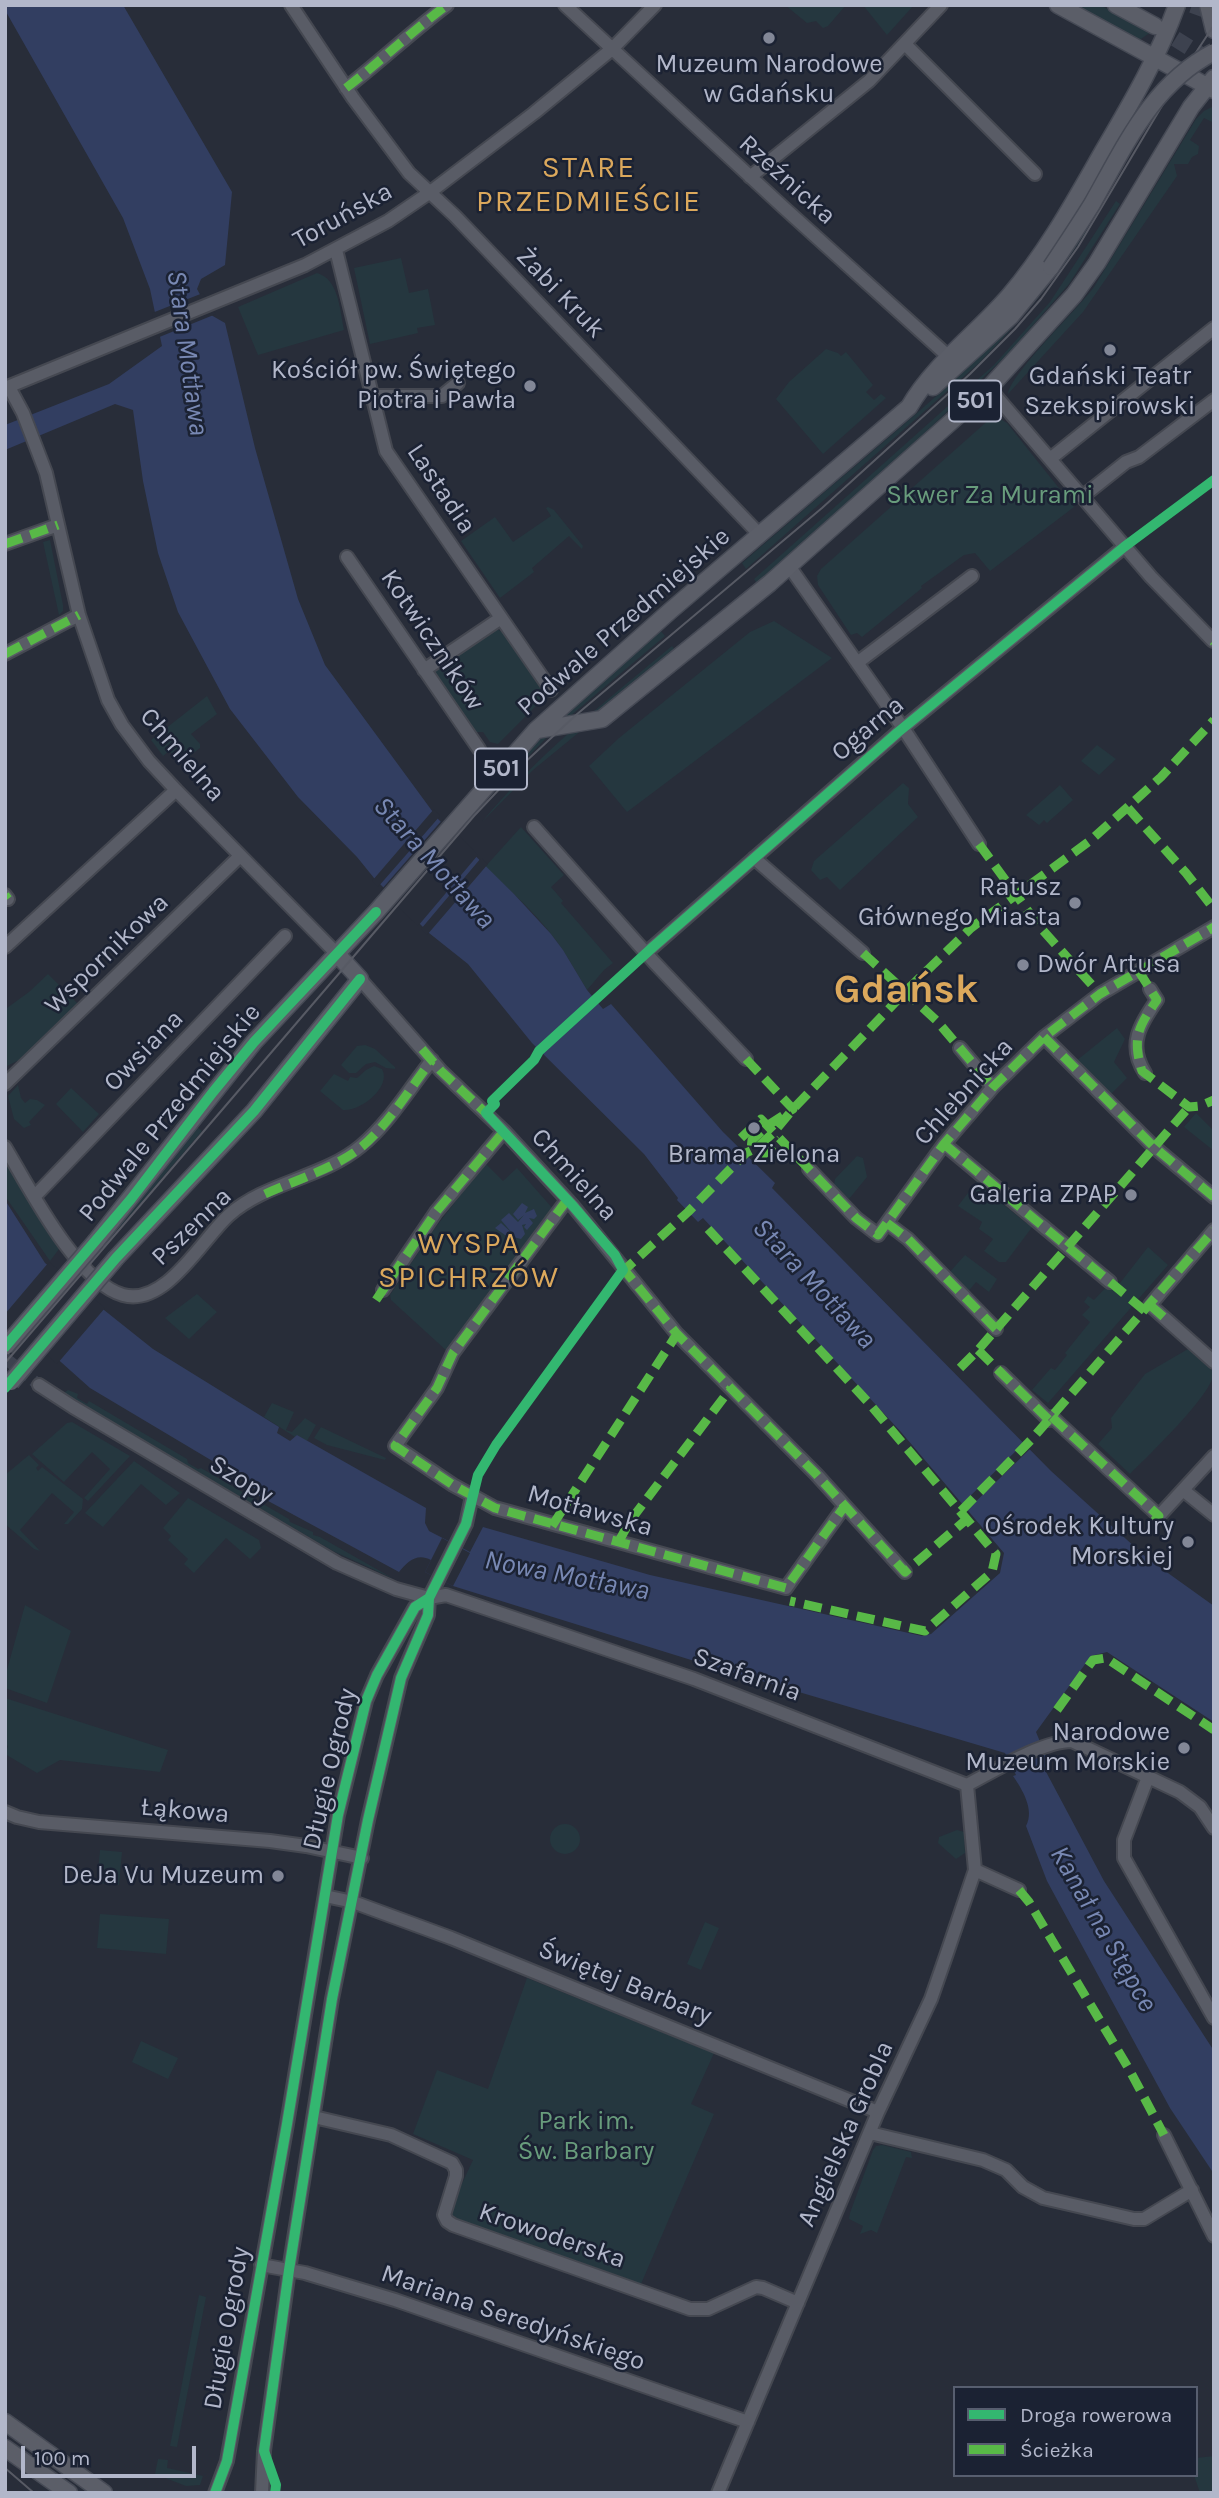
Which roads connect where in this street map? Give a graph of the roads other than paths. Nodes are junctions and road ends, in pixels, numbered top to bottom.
1 (291, 5) edge
2 (446, 5) edge
3 (565, 5) edge
4 (655, 5) edge
5 (941, 5) edge
6 (1058, 5) edge
7 (1116, 5) edge
8 (1177, 5) edge
9 (1208, 5) edge
10 (1214, 30) edge
11 (1161, 31) junction
12 (905, 44) junction
13 (612, 49) junction
14 (1214, 52) edge
15 (1155, 59) junction
16 (1183, 74) junction
17 (1212, 85) edge
18 (346, 88) junction
19 (1035, 174) dead end
20 (750, 177) junction
21 (429, 193) junction
22 (336, 250) junction
23 (1214, 328) edge
24 (949, 357) junction
25 (458, 383) dead end
26 (7, 388) edge
27 (989, 388) junction
28 (373, 396) junction
29 (1214, 400) edge
30 (909, 407) junction
31 (1050, 459) junction
32 (1082, 497) junction
33 (58, 525) junction
34 (760, 534) junction
35 (5, 544) edge
36 (1124, 547) junction
37 (347, 557) dead end
38 (789, 566) junction
39 (972, 576) dead end
40 (79, 615) junction
41 (501, 618) junction
42 (1213, 641) edge
43 (5, 654) edge
44 (857, 663) junction
45 (424, 670) junction
46 (551, 690) dead end
47 (903, 728) junction
48 (537, 730) junction
49 (479, 750) dead end
50 (176, 790) junction
51 (534, 827) dead end
52 (979, 844) dead end
53 (240, 856) junction
54 (754, 858) junction
55 (1214, 927) edge
56 (285, 936) dead end
57 (5, 947) edge
58 (646, 953) junction
59 (863, 953) dead end
60 (337, 954) junction
61 (1138, 970) junction
62 (360, 979) junction
63 (1044, 1037) junction
64 (960, 1048) dead end
65 (746, 1059) dead end
66 (432, 1060) junction
67 (1145, 1073) dead end
68 (5, 1084) edge
69 (993, 1087) junction
70 (504, 1131) junction
71 (944, 1144) junction
72 (5, 1147) edge
73 (809, 1169) dead end
74 (35, 1196) junction
75 (1214, 1197) edge
76 (567, 1200) junction
77 (887, 1223) junction
78 (1214, 1230) edge
79 (1110, 1282) dead end
80 (383, 1290) dead end
81 (996, 1329) dead end
82 (5, 1348) edge
83 (1214, 1362) edge
84 (1001, 1373) dead end
85 (8, 1385) edge
86 (39, 1385) tunnel mouth
87 (1214, 1456) edge
88 (1183, 1490) junction
89 (472, 1496) junction
90 (844, 1507) junction
91 (1214, 1515) edge
92 (905, 1572) dead end
93 (429, 1598) junction
94 (1148, 1777) junction
95 (967, 1785) junction
96 (5, 1812) edge
97 (1214, 1828) edge
98 (333, 1852) junction
99 (362, 1858) junction
100 (975, 1870) junction
101 (1019, 1891) dead end
102 (325, 1896) junction
103 (353, 1902) junction
104 (1214, 2018) edge
105 (878, 2112) junction
106 (314, 2117) junction
107 (870, 2133) junction
108 (1164, 2134) dead end
109 (1192, 2190) junction
110 (1214, 2236) edge
111 (261, 2265) junction
112 (289, 2270) junction
113 (798, 2302) junction
114 (748, 2421) junction
115 (5, 2422) edge
116 (5, 2448) edge
117 (66, 2491) edge
118 (104, 2493) edge
119 (215, 2493) edge
120 (262, 2493) edge
121 (718, 2493) edge

1 - 18 street, Żabi Kruk
2 - 18 street
3 - 13 street, Rzeźnicka
4 - 13 street, Toruńska
5 - 12 street
6 - 15 main road
7 - 11 main road
8 - 11 main road, 501
9 - 10 main road
11 - 15 main road, 501
11 - 16 main road
12 - 19 street
12 - 20 street
13 - 20 street, Rzeźnicka
13 - 21 street, Toruńska
14 - 30 main road, bridge
15 - 16 main road
15 - 24 main road, Podwale Przedmiejskie / 501
16 - 17 main road
17 - 27 main road, 501
18 - 21 street, Żabi Kruk
20 - 24 street, Rzeźnicka
21 - 22 street, Toruńska
21 - 34 street, Żabi Kruk
22 - 26 street, Toruńska
22 - 28 street, Lastadia
23 - 31 street
24 - 30 main road, Podwale Przedmiejskie / 501
25 - 28 street
26 - 33 street, Chmielna
27 - 31 street
27 - 38 main road, 501
28 - 41 street, Lastadia
29 - 32 street
30 - 34 main road, Podwale Przedmiejskie / 501
31 - 32 street
32 - 36 street
33 - 35 street
33 - 40 street, Chmielna
34 - 48 main road, Podwale Przedmiejskie / 501
36 - 42 street
36 - 47 street, Ogarna
37 - 45 street, Kotwiczników
38 - 44 street
38 - 48 main road, 501
39 - 44 street
40 - 43 street
40 - 50 street, Chmielna
41 - 45 street
41 - 46 street, Lastadia
44 - 47 street
45 - 49 street, Kotwiczników
47 - 52 street
47 - 54 street, Ogarna
48 - 60 main road, Podwale Przedmiejskie / 501
50 - 53 street, Chmielna
50 - 57 street
51 - 58 street
53 - 60 street, Chmielna
53 - 68 street, Wspornikowa
54 - 58 street, Ogarna
54 - 59 street
55 - 61 street, Chlebnicka
56 - 74 street, Owsiana
58 - 65 street
60 - 62 main road, Chmielna
60 - 82 main road, Podwale Przedmiejskie / 501, bridge
61 - 63 street, Chlebnicka
61 - 67 street
62 - 66 street, Chmielna
62 - 85 main road, Podwale Przedmiejskie, bridge
63 - 69 street, Chlebnicka
63 - 75 street
64 - 69 street
66 - 70 street, Chmielna
66 - 74 street, Pszenna
69 - 71 street, Chlebnicka
70 - 76 street, Chmielna
70 - 80 street
71 - 77 street, Chlebnicka
71 - 79 street
72 - 74 street, Pszenna
73 - 77 street, Chlebnicka
76 - 89 street, Motławska
76 - 90 street, Chmielna
77 - 81 street
78 - 83 street
84 - 88 street
86 - 93 street, Szopy
87 - 88 street
88 - 91 street
89 - 90 street, Motławska
89 - 93 street
90 - 92 street, Chmielna
93 - 95 street, Szafarnia
93 - 98 street, Długie Ogrody
93 - 99 street, Długie Ogrody
94 - 95 street
94 - 97 street
94 - 104 street
95 - 100 street, Angielska Grobla
96 - 98 street, Łąkowa
98 - 99 street, Łąkowa
98 - 102 street, Długie Ogrody
99 - 103 street, Długie Ogrody
100 - 101 street
100 - 105 street, Angielska Grobla
102 - 103 street, Świętej Barbary
102 - 111 street, Długie Ogrody
103 - 105 street, Świętej Barbary
103 - 106 street, Długie Ogrody
105 - 107 street, Angielska Grobla
106 - 112 street, Długie Ogrody
106 - 113 street, Krowoderska
107 - 109 street
107 - 113 street, Angielska Grobla
108 - 109 street
109 - 110 street
111 - 112 street, Mariana Seredyńskiego
111 - 119 street, Długie Ogrody
112 - 114 street, Mariana Seredyńskiego
112 - 120 street, Długie Ogrody
113 - 114 street, Angielska Grobla
114 - 121 street, Angielska Grobla
115 - 118 main road
116 - 117 main road

